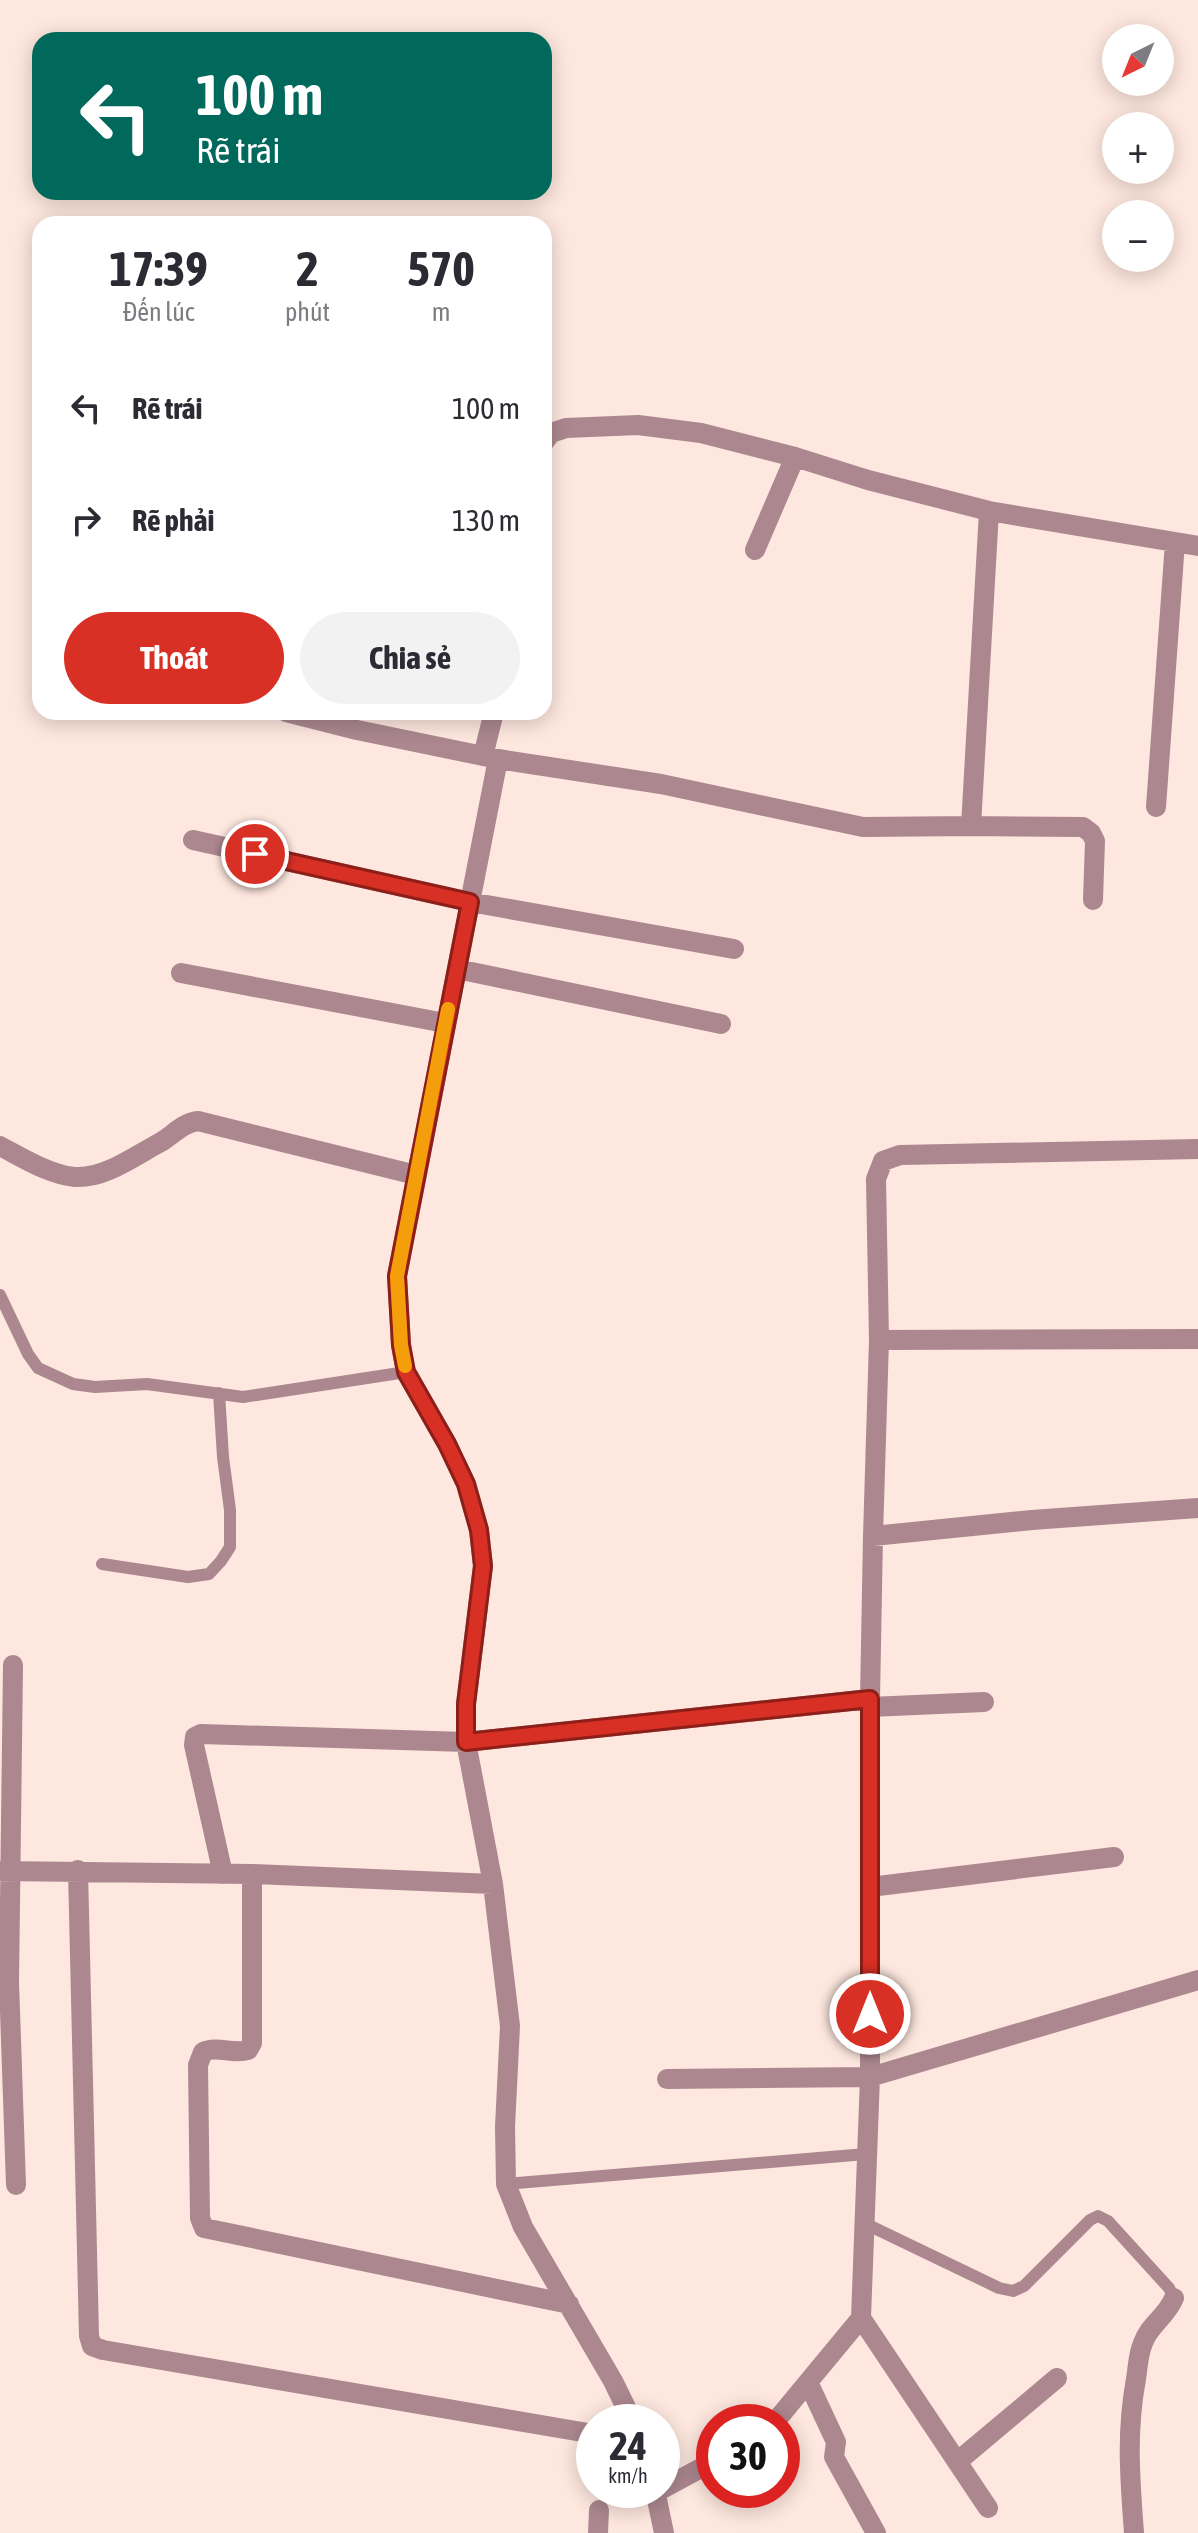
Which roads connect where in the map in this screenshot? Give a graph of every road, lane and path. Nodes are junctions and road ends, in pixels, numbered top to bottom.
1 (552, 433) edge
2 (795, 457) junction
3 (989, 511) junction
4 (1175, 542) junction
5 (1198, 546) edge
6 (755, 550) dead end
7 (493, 720) edge
8 (358, 721) edge
9 (490, 758) junction
10 (1156, 807) dead end
11 (971, 826) junction
12 (193, 840) dead end
13 (1093, 900) dead end
14 (470, 902) junction
15 (734, 949) dead end
16 (457, 969) junction
17 (181, 973) dead end
18 (445, 1023) junction
19 (721, 1024) dead end
20 (0, 1146) edge
21 (1198, 1149) edge
22 (416, 1175) junction
23 (0, 1295) edge
24 (1198, 1339) edge
25 (879, 1340) junction
26 (406, 1372) junction
27 (219, 1393) junction
28 (1198, 1508) edge
29 (873, 1536) junction
30 (102, 1564) dead end
31 (13, 1665) dead end
32 (984, 1702) dead end
33 (870, 1703) junction
34 (6, 1713) edge
35 (466, 1742) junction
36 (1114, 1857) dead end
37 (78, 1870) junction
38 (5, 1871) edge
39 (223, 1874) junction
40 (252, 1874) junction
41 (493, 1884) junction
42 (870, 1887) junction
43 (1198, 1980) edge
44 (870, 2077) junction
45 (667, 2079) dead end
46 (866, 2154) junction
47 (506, 2184) junction
48 (16, 2185) dead end
49 (866, 2224) junction
50 (1174, 2298) joint
51 (569, 2304) junction
52 (861, 2318) junction
53 (1057, 2378) dead end
54 (808, 2382) junction
55 (624, 2404) edge
56 (790, 2404) edge
57 (576, 2431) edge
58 (957, 2462) junction
59 (661, 2508) edge
60 (988, 2508) dead end
61 (599, 2510) dead end
62 (598, 2533) edge
63 (664, 2533) edge
64 (876, 2533) edge
65 (1134, 2533) edge

1 - 2 street
2 - 3 street
2 - 6 street
3 - 4 street
3 - 11 street
4 - 5 street
4 - 10 street
7 - 9 street
8 - 9 street
9 - 11 street
9 - 14 street
11 - 13 street
12 - 14 street
14 - 15 street
14 - 16 street
16 - 18 street
16 - 19 street
17 - 18 street
18 - 22 street
20 - 22 street
21 - 25 street
22 - 26 street
23 - 27 lane
24 - 25 street
25 - 29 street
26 - 27 lane
26 - 35 street
27 - 30 lane
28 - 29 street
29 - 33 street
31 - 34 street
32 - 33 street
33 - 35 street
33 - 42 street
34 - 38 street
35 - 39 street
35 - 41 street
36 - 42 street
37 - 38 street
37 - 39 street
37 - 57 street
38 - 48 street
39 - 40 street
40 - 41 street
40 - 51 street
41 - 47 street
42 - 44 street
43 - 44 street
44 - 45 street
44 - 46 street
46 - 47 lane
46 - 49 street
47 - 51 street
49 - 50 lane
49 - 52 street
50 - 65 street
51 - 55 street
52 - 54 street
52 - 58 street
53 - 58 street
54 - 56 street
54 - 64 street
58 - 60 street
59 - 63 street
61 - 62 street

